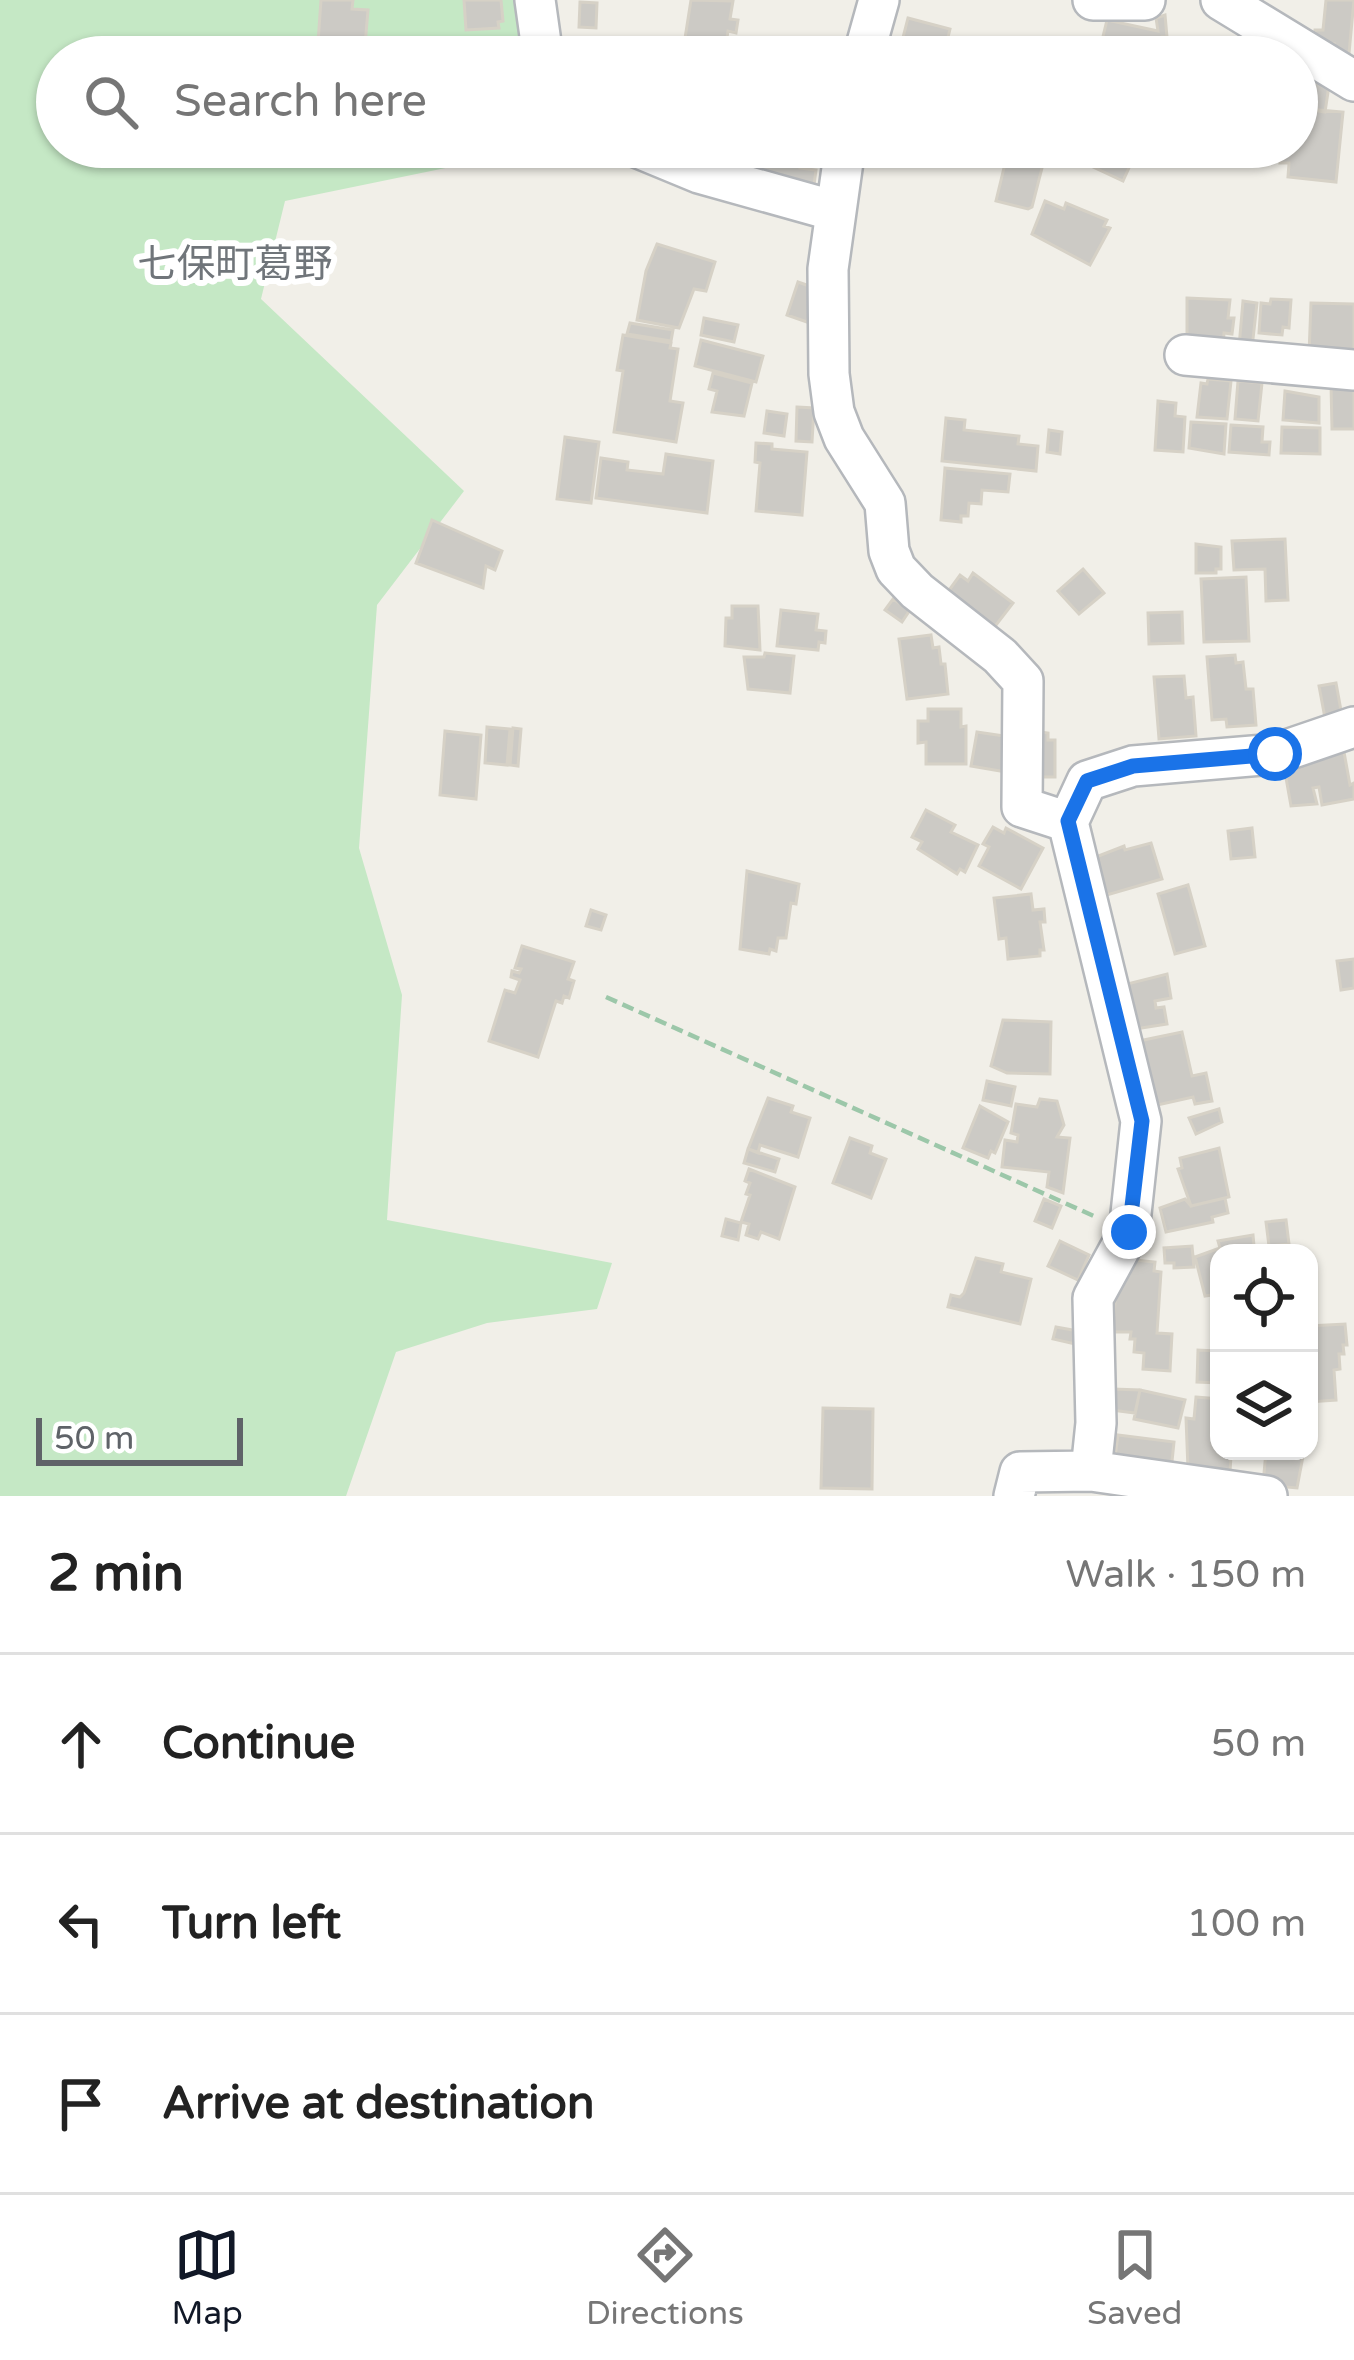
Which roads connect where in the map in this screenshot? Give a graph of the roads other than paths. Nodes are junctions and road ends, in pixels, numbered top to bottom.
1 (535, 0) edge
2 (878, 0) edge
3 (1094, 0) edge
4 (1145, 0) edge
5 (1221, 0) edge
6 (540, 36) edge
7 (869, 36) edge
8 (1281, 36) edge
9 (1318, 58) edge
10 (1354, 80) edge
11 (689, 168) edge
12 (842, 168) edge
13 (835, 212) junction
14 (1185, 355) dead end
15 (1354, 370) edge
16 (1354, 727) edge
17 (1068, 821) junction
18 (1091, 1471) junction
19 (1014, 1496) edge
20 (1267, 1496) edge

1 - 6 street
2 - 7 street
3 - 4 street
5 - 8 street
9 - 10 street
11 - 13 street
12 - 13 street
13 - 17 street
14 - 15 street
16 - 17 street
17 - 18 street
18 - 19 street
18 - 20 street

